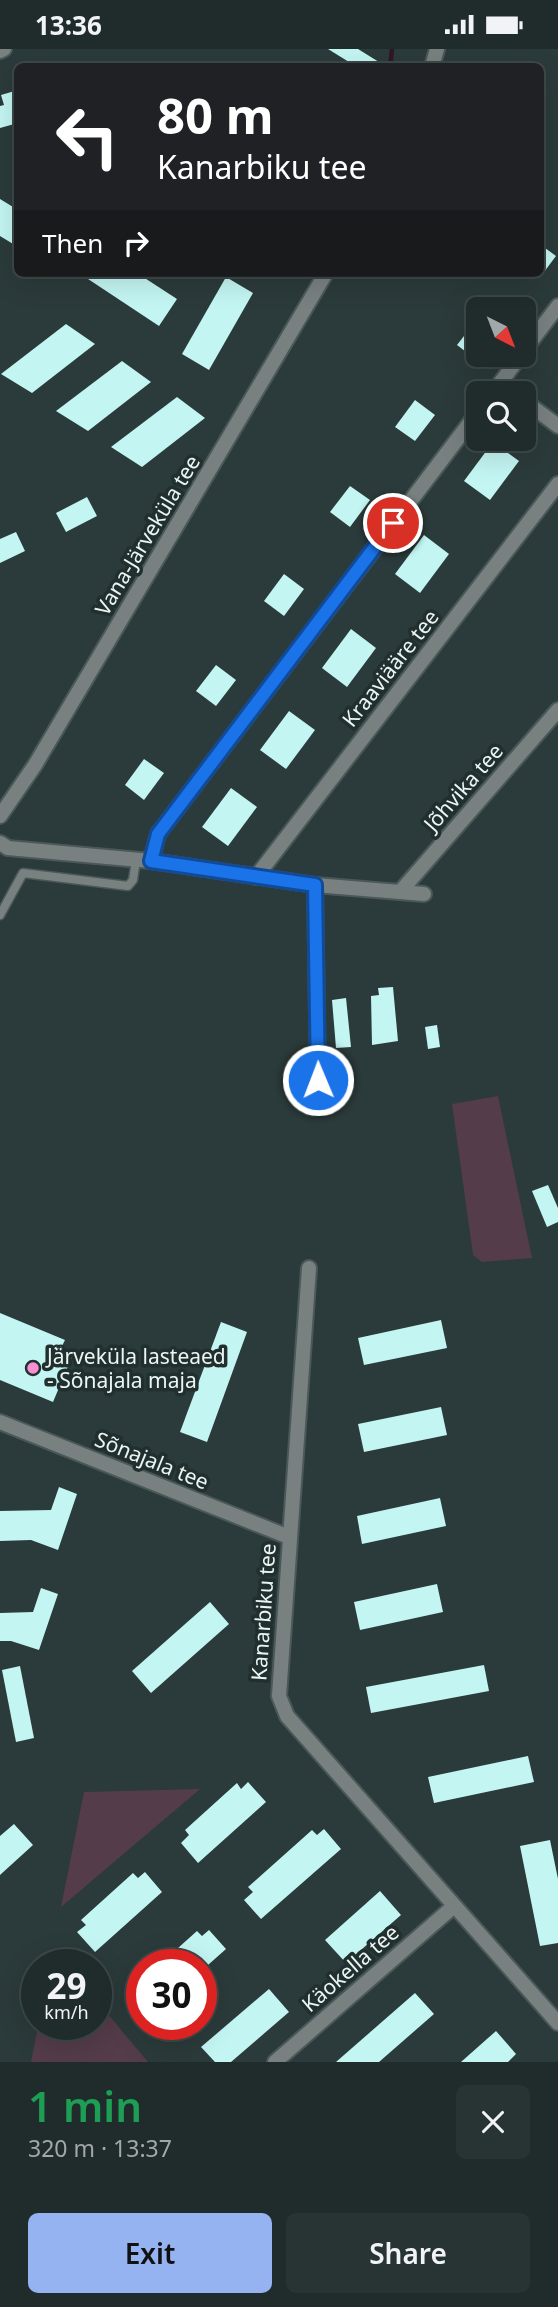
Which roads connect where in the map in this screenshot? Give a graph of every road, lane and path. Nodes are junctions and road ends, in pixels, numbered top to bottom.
1 (324, 277) edge
2 (558, 306) edge
3 (536, 335) edge
4 (512, 367) edge
5 (501, 381) edge
6 (536, 410) edge
7 (558, 426) edge
8 (466, 428) edge
9 (558, 484) edge
10 (558, 710) edge
11 (0, 816) edge
12 (0, 843) edge
13 (136, 860) junction
14 (151, 861) junction
15 (256, 877) junction
16 (315, 885) junction
17 (401, 892) junction
18 (424, 894) dead end
19 (0, 915) edge
20 (318, 1080) dead end
21 (309, 1268) dead end
22 (0, 1422) edge
23 (289, 1537) junction
24 (454, 1906) junction
25 (558, 2023) edge
26 (275, 2062) edge

1 - 11 street, Vana-Järveküla tee
2 - 3 street
4 - 5 street
6 - 7 street
8 - 14 street
9 - 15 street, Kraaviääre tee
10 - 17 street, Jõhvika tee
12 - 13 street
13 - 14 street
13 - 19 lane
14 - 15 street
15 - 16 street
16 - 17 street
16 - 20 street
17 - 18 street
21 - 23 street, Kanarbiku tee
22 - 23 street, Sõnajala tee
23 - 24 street, Kanarbiku tee
24 - 25 street, Kanarbiku tee
24 - 26 street, Käokella tee

